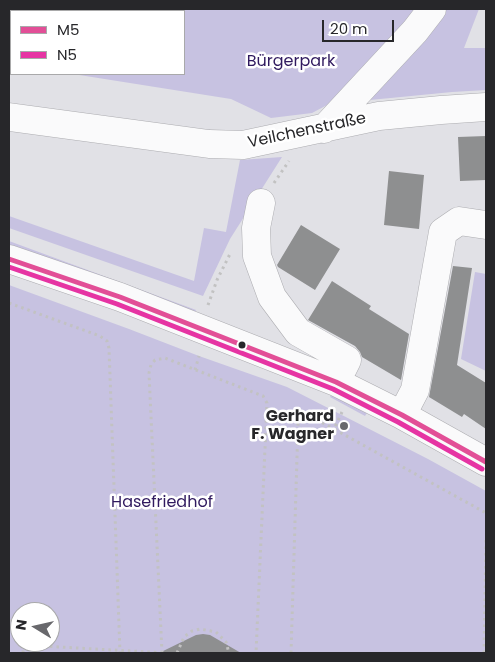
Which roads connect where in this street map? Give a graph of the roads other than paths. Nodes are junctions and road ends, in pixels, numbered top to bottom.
1 (432, 9) edge
2 (486, 107) edge
3 (9, 117) edge
4 (324, 129) junction
5 (261, 203) dead end
6 (486, 225) edge
7 (9, 259) edge
8 (336, 382) junction
9 (402, 415) junction
10 (486, 462) edge

1 - 4 street
2 - 4 street, Veilchenstraße
3 - 4 street, Veilchenstraße
5 - 8 street
6 - 9 street
7 - 8 street
8 - 9 street
9 - 10 street

